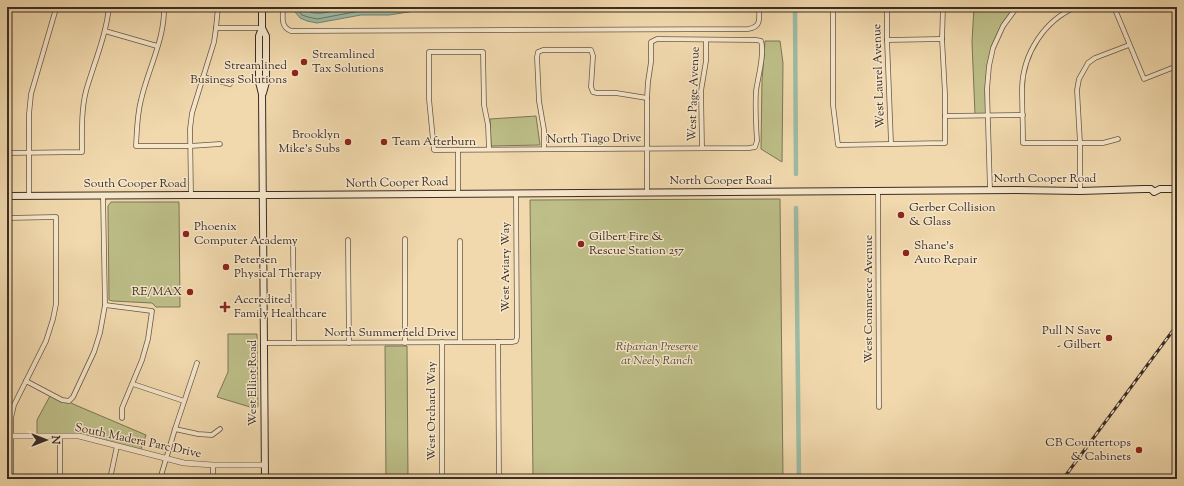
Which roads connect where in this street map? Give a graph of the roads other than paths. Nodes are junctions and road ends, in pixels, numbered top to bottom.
1 (55, 7) edge
2 (109, 7) edge
3 (164, 7) edge
4 (218, 7) edge
5 (262, 7) edge
6 (283, 7) edge
7 (759, 7) edge
8 (833, 7) edge
9 (887, 7) edge
10 (943, 7) edge
11 (1017, 7) edge
12 (1076, 7) edge
13 (1114, 7) edge
14 (1176, 7) edge
15 (1177, 10) edge
16 (216, 28) junction
17 (262, 28) junction
18 (104, 31) junction
19 (942, 39) junction
20 (706, 40) junction
21 (887, 40) junction
22 (1129, 44) junction
23 (157, 46) junction
24 (1177, 66) edge
25 (203, 77) junction
26 (230, 84) dead end
27 (647, 98) junction
28 (988, 115) junction
29 (1023, 115) junction
30 (946, 116) junction
31 (1118, 139) dead end
32 (1080, 143) junction
33 (220, 144) dead end
34 (891, 144) junction
35 (190, 146) junction
36 (647, 148) junction
37 (702, 148) junction
38 (489, 149) junction
39 (544, 149) junction
40 (458, 150) junction
41 (7, 153) edge
42 (30, 153) junction
43 (1177, 189) edge
44 (990, 190) junction
45 (1080, 190) junction
46 (878, 192) junction
47 (516, 193) junction
48 (647, 193) junction
49 (191, 194) junction
50 (458, 194) junction
51 (29, 195) junction
52 (103, 195) junction
53 (263, 195) junction
54 (7, 196) edge
55 (7, 218) edge
56 (405, 239) dead end
57 (348, 240) dead end
58 (294, 241) dead end
59 (460, 241) dead end
60 (104, 305) junction
61 (516, 341) joint
62 (442, 342) junction
63 (460, 342) junction
64 (498, 342) junction
65 (264, 343) junction
66 (349, 343) junction
67 (405, 343) junction
68 (294, 344) junction
69 (197, 363) dead end
70 (26, 381) junction
71 (133, 384) junction
72 (184, 401) junction
73 (879, 407) dead end
74 (122, 418) dead end
75 (175, 428) junction
76 (220, 429) dead end
77 (9, 436) edge
78 (60, 436) junction
79 (117, 446) junction
80 (166, 458) junction
81 (213, 465) junction
82 (265, 465) junction
83 (11, 479) edge
84 (60, 479) edge
85 (110, 479) edge
86 (160, 479) edge
87 (213, 479) edge
88 (265, 479) edge
89 (442, 479) edge
90 (499, 479) edge

1 - 42 street
2 - 18 street
3 - 23 street
4 - 16 street
5 - 17 main road, West Elliot Road
6 - 7 street
8 - 34 street
9 - 21 street, West Laurel Avenue
10 - 19 street
11 - 28 street
12 - 29 street
13 - 22 street
14 - 15 street
16 - 17 street
16 - 25 street
17 - 53 main road, West Elliot Road
18 - 23 street
18 - 42 street
19 - 21 street
19 - 30 street
20 - 27 street
20 - 37 street, West Page Avenue
20 - 37 street, North Tiago Drive
21 - 34 street, West Laurel Avenue
22 - 24 street
22 - 32 street
23 - 35 street
25 - 26 street
25 - 35 street
27 - 36 street
27 - 39 street
28 - 29 street
28 - 30 street
28 - 44 street
29 - 32 street
30 - 34 street
31 - 32 street
32 - 45 street
33 - 35 street
35 - 49 street
36 - 37 street, North Tiago Drive
36 - 39 street, North Tiago Drive
36 - 48 street
38 - 39 street, North Tiago Drive
38 - 40 street, North Tiago Drive
38 - 40 street, North Tiago Drive
40 - 50 street
41 - 42 street
42 - 51 street
43 - 45 main road, North Cooper Road
44 - 45 main road, North Cooper Road
44 - 46 main road, North Cooper Road
46 - 48 main road, North Cooper Road
46 - 73 street, West Commerce Avenue
47 - 48 main road, North Cooper Road
47 - 50 main road, North Cooper Road
47 - 61 street, West Aviary Way
49 - 52 main road, South Cooper Road
49 - 53 main road, South Cooper Road
50 - 53 main road, North Cooper Road
51 - 52 main road, South Cooper Road
51 - 54 main road, South Cooper Road
52 - 60 street
53 - 65 main road, West Elliot Road
55 - 70 street
56 - 67 street
57 - 66 street
58 - 68 street
59 - 63 street
60 - 70 street
60 - 71 street
61 - 64 street, North Summerfield Drive
62 - 63 street, North Summerfield Drive
62 - 67 street, North Summerfield Drive
62 - 89 street, West Orchard Way
63 - 64 street, North Summerfield Drive
64 - 90 street
65 - 68 street, North Summerfield Drive
65 - 82 main road, West Elliot Road
66 - 67 street, North Summerfield Drive
66 - 68 street, North Summerfield Drive
69 - 72 street
70 - 77 street
71 - 72 street
71 - 74 street
72 - 75 street
75 - 76 street
75 - 80 street
77 - 78 street, South Madera Parc Drive
77 - 83 street
78 - 79 street, South Madera Parc Drive
78 - 84 street
79 - 80 street, South Madera Parc Drive
79 - 85 street
80 - 81 street, South Madera Parc Drive
80 - 86 street
81 - 82 street, South Madera Parc Drive
81 - 87 street
82 - 88 main road, West Elliot Road

